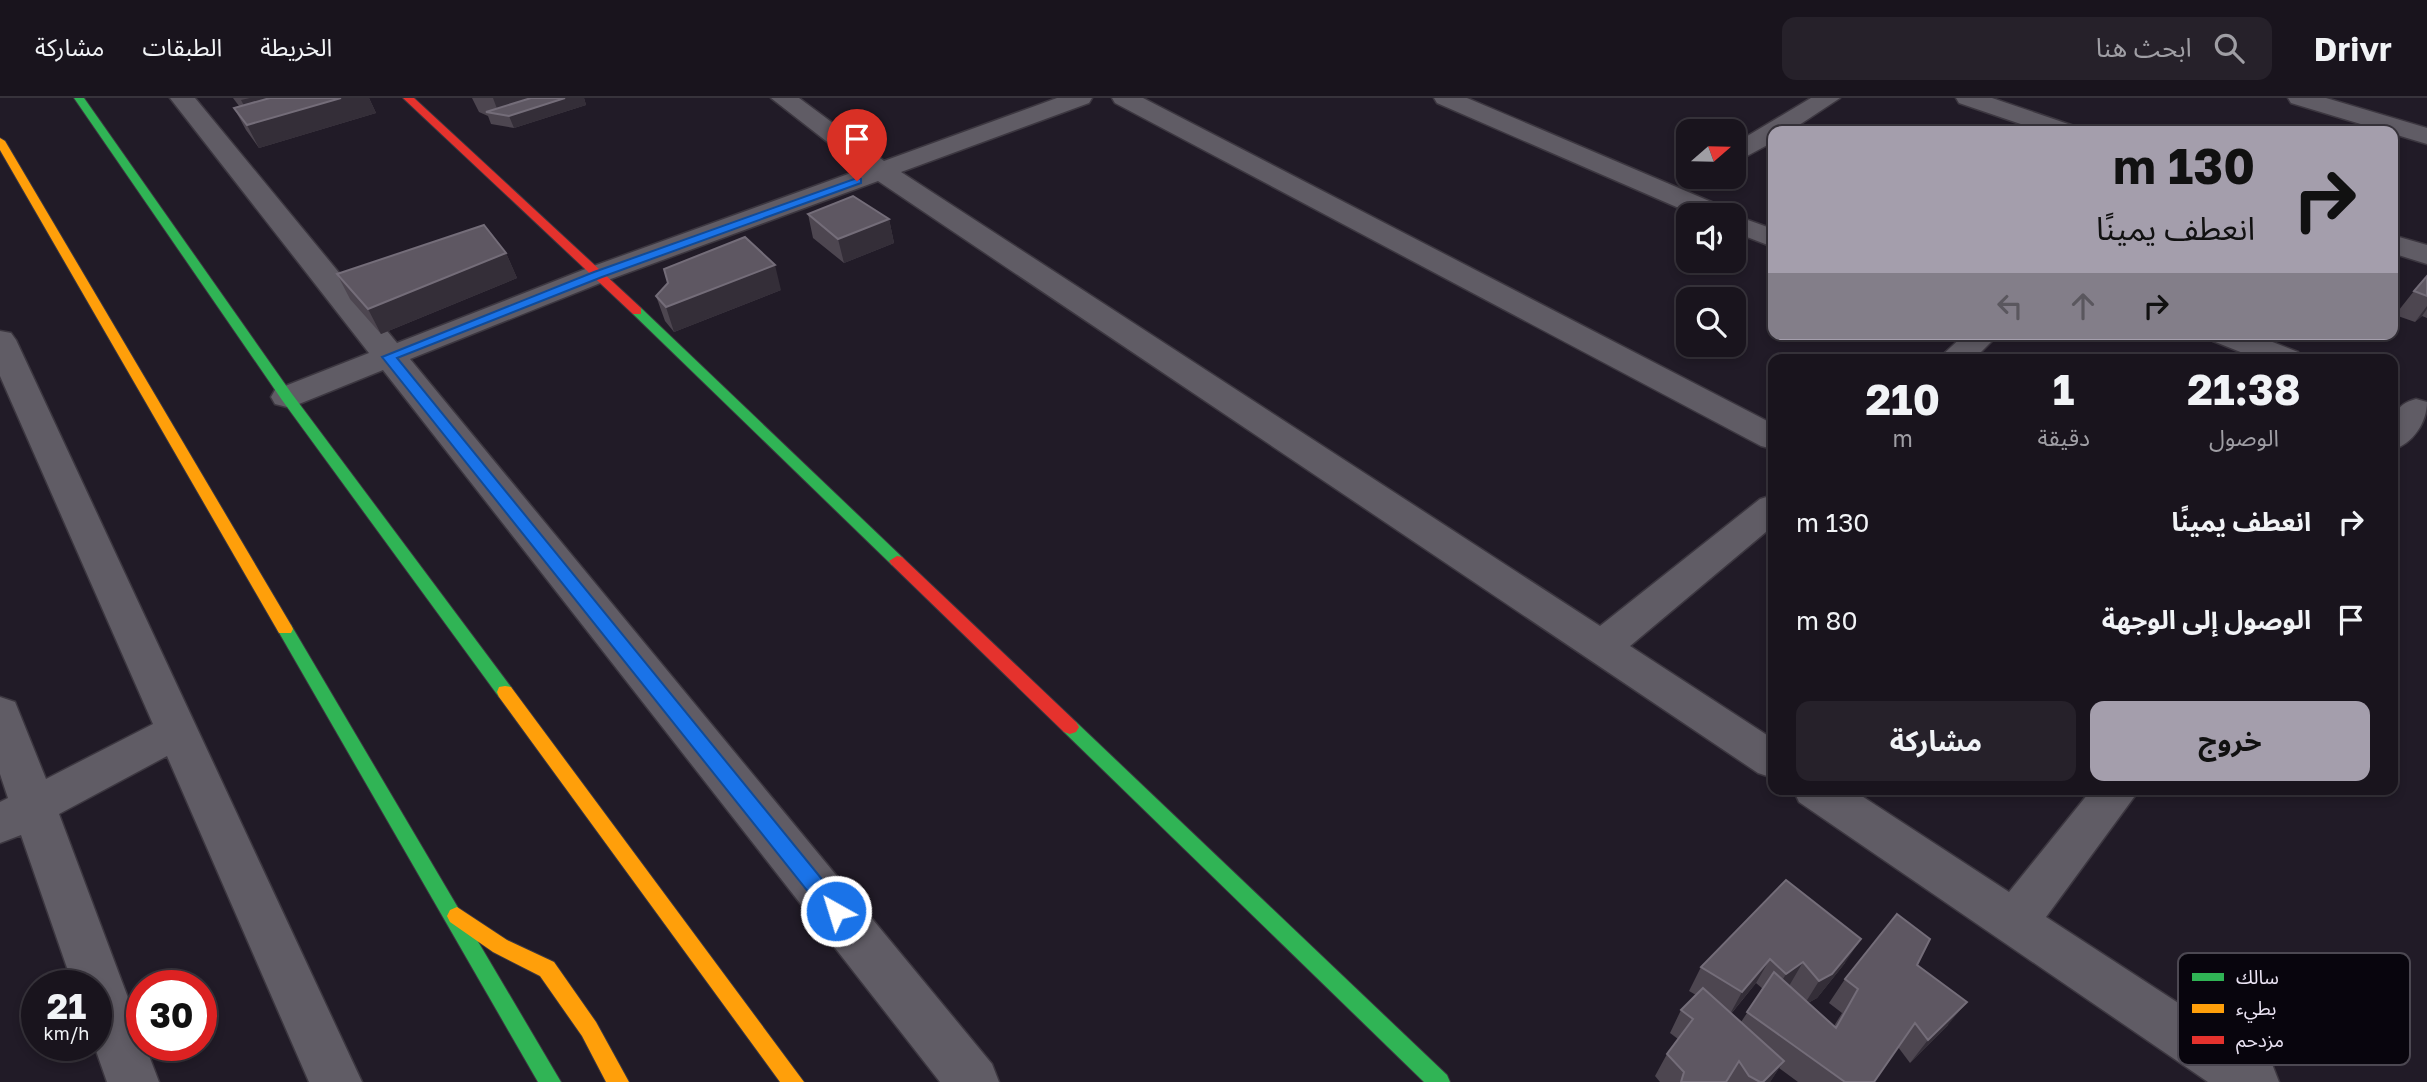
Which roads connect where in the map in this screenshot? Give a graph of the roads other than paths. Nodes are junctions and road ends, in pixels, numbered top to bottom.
1 (79, 98) edge
2 (182, 98) edge
3 (408, 98) edge
4 (783, 98) edge
5 (1080, 98) edge
6 (1124, 98) edge
7 (1446, 98) edge
8 (1828, 98) edge
9 (1968, 98) edge
10 (2300, 98) edge
11 (1781, 126) edge
12 (2051, 126) edge
13 (2394, 126) edge
14 (2398, 127) edge
15 (1768, 134) edge
16 (2427, 136) edge
17 (0, 141) edge
18 (1746, 148) edge
19 (883, 172) junction
20 (1677, 189) edge
21 (1669, 194) junction
22 (1690, 203) edge
23 (1746, 227) edge
24 (1768, 237) edge
25 (2398, 245) edge
26 (2427, 255) edge
27 (598, 274) junction
28 (0, 340) edge
29 (1977, 340) edge
30 (2239, 340) edge
31 (1960, 354) edge
32 (2274, 354) edge
33 (389, 357) junction
34 (287, 397) junction
35 (2412, 407) edge
36 (2398, 429) edge
37 (1768, 436) edge
38 (1768, 511) edge
39 (1601, 647) junction
40 (0, 713) edge
41 (179, 730) junction
42 (1768, 758) edge
43 (1824, 795) edge
44 (2113, 795) edge
45 (17, 816) edge
46 (450, 911) junction
47 (2014, 922) junction
48 (2178, 1032) edge
49 (771, 1052) junction
50 (2228, 1065) edge
51 (133, 1082) edge
52 (336, 1082) edge
53 (550, 1082) edge
54 (618, 1082) edge
55 (771, 1082) edge
56 (793, 1082) edge
57 (973, 1082) edge
58 (1439, 1082) edge
59 (2253, 1082) edge

1 - 34 main road
2 - 33 street
3 - 27 main road
4 - 19 street
5 - 19 street
6 - 37 street
7 - 21 street
8 - 11 street
9 - 12 street
10 - 13 street
14 - 16 street
15 - 18 street
17 - 46 main road
19 - 27 street
19 - 39 street
20 - 21 street
21 - 22 street
23 - 24 street
25 - 26 street
27 - 33 street
27 - 58 main road
28 - 41 street
29 - 31 street
30 - 32 street
33 - 34 street
33 - 57 street
34 - 49 main road
35 - 36 street
38 - 39 street
39 - 42 street
40 - 45 street
41 - 45 street
41 - 52 street
43 - 47 street
44 - 47 street
45 - 51 street
46 - 53 main road
46 - 54 main road
47 - 48 street
49 - 55 main road
49 - 56 main road
50 - 59 street

